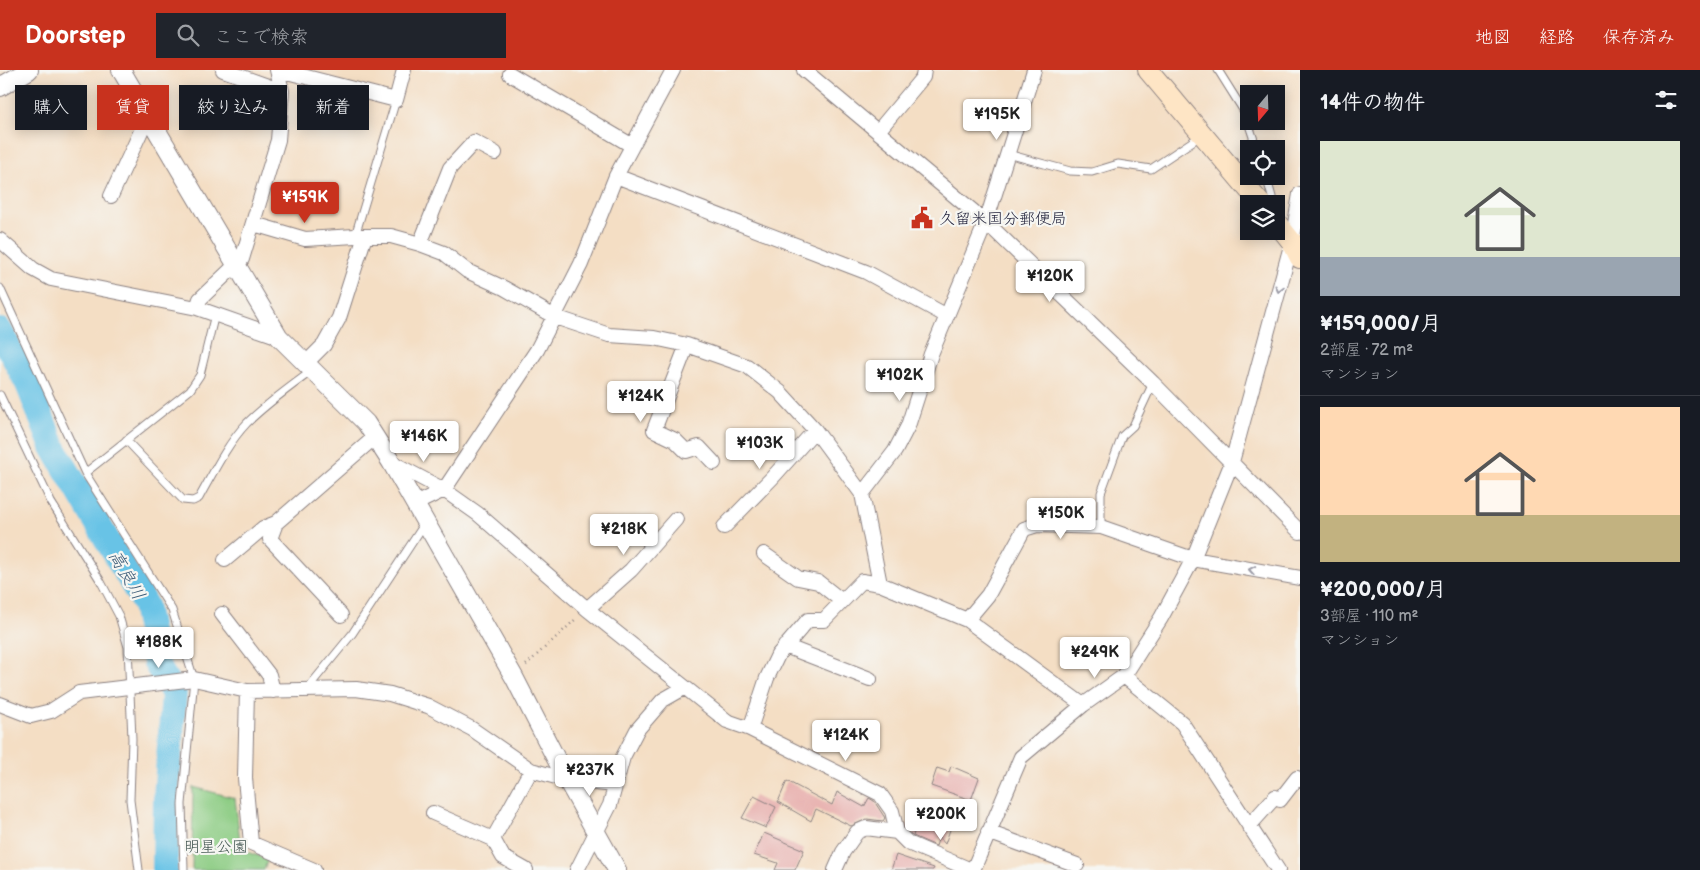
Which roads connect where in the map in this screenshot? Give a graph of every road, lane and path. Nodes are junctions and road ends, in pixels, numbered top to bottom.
1 (29, 70) edge
2 (121, 70) edge
3 (223, 70) edge
4 (278, 70) edge
5 (404, 70) edge
6 (674, 70) edge
7 (804, 70) edge
8 (924, 70) edge
9 (1034, 70) edge
10 (1148, 70) edge
11 (1218, 70) edge
12 (510, 74) dead end
13 (130, 85) edge
14 (265, 85) edge
15 (281, 85) edge
16 (0, 87) edge
17 (396, 100) junction
18 (142, 130) edge
19 (156, 130) edge
20 (279, 130) edge
21 (879, 130) junction
22 (1202, 134) junction
23 (1254, 140) edge
24 (631, 145) junction
25 (495, 153) dead end
26 (1008, 154) junction
27 (616, 176) junction
28 (1300, 194) edge
29 (1253, 195) edge
30 (111, 196) dead end
31 (986, 222) junction
32 (254, 224) junction
33 (1286, 234) edge
34 (360, 236) junction
35 (0, 240) edge
36 (420, 244) junction
37 (237, 264) junction
38 (0, 288) edge
39 (197, 308) junction
40 (215, 314) junction
41 (947, 316) junction
42 (555, 317) junction
43 (280, 337) junction
44 (687, 345) junction
45 (309, 366) junction
46 (1153, 384) junction
47 (0, 395) edge
48 (815, 430) junction
49 (375, 437) junction
50 (126, 440) junction
51 (391, 462) junction
52 (1232, 462) junction
53 (714, 463) dead end
54 (85, 473) junction
55 (444, 490) junction
56 (862, 494) junction
57 (415, 504) junction
58 (676, 519) dead end
59 (276, 523) junction
60 (426, 523) junction
61 (724, 527) dead end
62 (1101, 527) junction
63 (1300, 532) edge
64 (764, 554) dead end
65 (1193, 559) junction
66 (225, 560) dead end
67 (1300, 578) edge
68 (880, 584) junction
69 (842, 601) junction
70 (587, 609) junction
71 (222, 614) dead end
72 (341, 615) dead end
73 (967, 620) junction
74 (785, 646) junction
75 (514, 676) junction
76 (1124, 676) junction
77 (870, 679) dead end
78 (194, 680) junction
79 (129, 688) junction
80 (684, 688) junction
81 (307, 690) junction
82 (247, 691) junction
83 (273, 691) junction
84 (0, 704) edge
85 (1083, 705) junction
86 (750, 729) junction
87 (531, 770) junction
88 (567, 780) junction
89 (1300, 780) edge
90 (615, 785) junction
91 (433, 812) dead end
92 (1249, 826) junction
93 (897, 832) junction
94 (988, 832) junction
95 (596, 834) junction
96 (493, 838) junction
97 (1076, 864) dead end
98 (139, 870) edge
99 (184, 870) edge
100 (314, 870) edge
101 (526, 870) edge
102 (577, 870) edge
103 (617, 870) edge
104 (835, 870) edge
105 (972, 870) edge
106 (1278, 870) edge

1 - 16 street
2 - 13 street
3 - 14 street
4 - 15 street
4 - 17 street
5 - 17 street
6 - 24 street
7 - 21 street
8 - 21 street
9 - 26 street
10 - 22 main road
11 - 23 lane
12 - 24 street
17 - 34 lane
18 - 30 street
19 - 37 street
20 - 32 street
21 - 31 street
22 - 26 lane
22 - 29 main road
24 - 27 street
25 - 36 street
26 - 31 street
27 - 41 street
27 - 42 street
28 - 33 street
31 - 41 street
31 - 46 street
32 - 34 street
32 - 37 street
33 -> 52 street
34 - 36 street
34 - 45 street
35 - 39 street
36 - 42 street
37 - 39 street
37 - 43 street
38 - 54 lane
39 - 40 street
40 - 43 street
40 - 50 lane
41 - 56 street
42 - 44 street
42 - 55 street
43 - 45 street
44 - 48 street
44 - 53 street
45 - 49 street
45 - 50 lane
46 - 52 street
46 - 62 lane
47 - 79 lane
48 - 56 street
48 - 61 street
49 - 51 street
49 - 59 street
50 - 54 lane
51 - 55 street
51 - 57 street
52 - 63 street
52 - 65 street
54 - 78 lane
55 - 57 street
55 - 70 street
56 - 68 street
57 - 60 street
58 - 70 street
59 - 66 street
59 - 72 street
60 - 75 street
60 - 81 lane
62 - 65 street
62 - 73 street
64 - 69 street
67 -> 65 street
65 - 76 street
68 - 69 street
68 - 73 street
69 - 74 street
70 - 75 path
70 - 80 street
71 - 83 street
73 - 85 street
74 - 77 street
74 - 86 street
75 - 88 street
76 - 85 street
76 - 92 street
78 - 79 street
78 - 82 street
78 - 99 lane
79 - 84 street
79 - 98 lane
80 - 86 street
80 - 90 street
81 - 83 street
81 - 87 street
82 - 83 street
82 - 100 street
85 - 94 street
86 - 93 street
87 - 88 street
87 - 96 street
88 - 90 street
88 - 95 street
89 - 92 street
90 - 95 street
91 - 96 street
92 - 106 street
93 - 104 street
93 - 105 street
94 - 97 street
94 - 105 street
95 - 102 street
95 - 103 street
96 - 101 street

